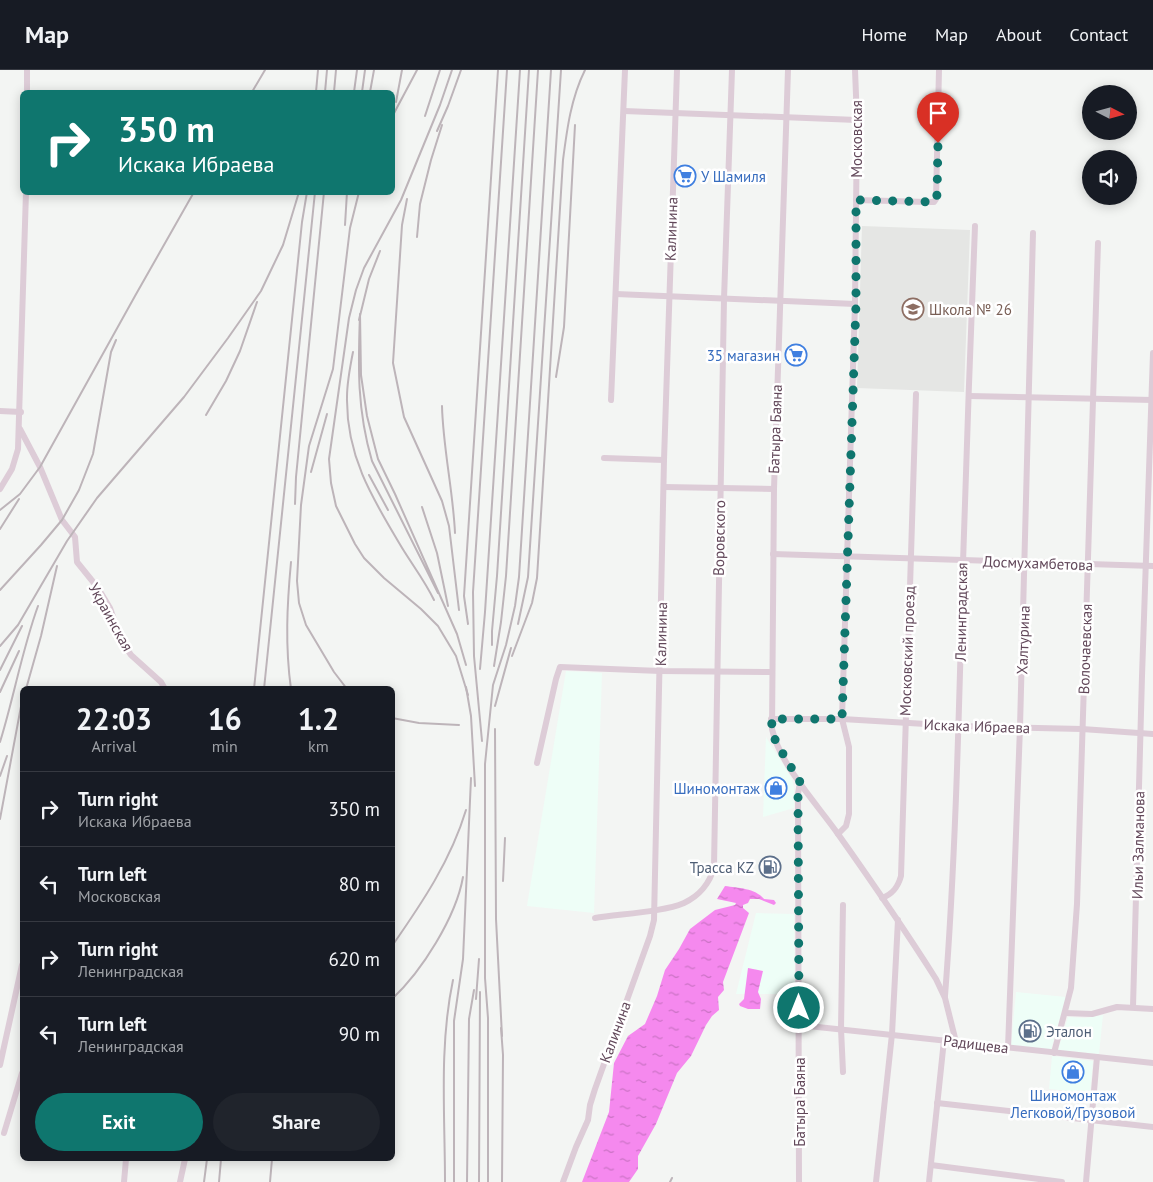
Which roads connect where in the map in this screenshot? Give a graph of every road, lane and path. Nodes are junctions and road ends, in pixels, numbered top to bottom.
1 (27, 70) edge
2 (626, 70) edge
3 (677, 70) edge
4 (732, 70) edge
5 (788, 70) edge
6 (854, 70) edge
7 (939, 70) edge
8 (27, 90) edge
9 (624, 111) junction
10 (676, 113) junction
11 (730, 115) junction
12 (786, 118) junction
13 (857, 120) junction
14 (26, 195) edge
15 (856, 200) junction
16 (975, 226) dead end
17 (1033, 233) dead end
18 (1098, 243) dead end
19 (616, 294) junction
20 (669, 298) junction
21 (724, 299) junction
22 (779, 301) junction
23 (856, 304) junction
24 (1153, 353) edge
25 (916, 394) dead end
26 (969, 396) junction
27 (1029, 397) junction
28 (1093, 399) junction
29 (611, 400) dead end
30 (1152, 400) edge
31 (0, 411) edge
32 (21, 412) junction
33 (20, 429) junction
34 (604, 458) dead end
35 (664, 460) junction
36 (664, 487) junction
37 (0, 488) edge
38 (720, 488) junction
39 (774, 489) junction
40 (773, 554) junction
41 (847, 557) junction
42 (911, 559) junction
43 (963, 560) junction
44 (1025, 562) junction
45 (1088, 564) junction
46 (1150, 566) edge
47 (660, 671) junction
48 (717, 672) junction
49 (772, 672) junction
50 (164, 686) edge
51 (771, 719) junction
52 (842, 719) junction
53 (904, 723) junction
54 (959, 726) junction
55 (1020, 727) junction
56 (1082, 729) junction
57 (1141, 733) junction
58 (1153, 734) edge
59 (537, 764) dead end
60 (800, 782) junction
61 (838, 834) junction
62 (882, 898) junction
63 (843, 905) dead end
64 (655, 909) junction
65 (595, 918) dead end
66 (898, 920) junction
67 (20, 974) edge
68 (945, 998) junction
69 (1133, 1007) junction
70 (1153, 1009) edge
71 (1065, 1013) junction
72 (799, 1025) junction
73 (842, 1029) junction
74 (892, 1034) junction
75 (944, 1040) junction
76 (956, 1042) junction
77 (1008, 1048) junction
78 (1054, 1053) junction
79 (1097, 1057) junction
80 (1153, 1063) edge
81 (0, 1065) edge
82 (843, 1072) dead end
83 (20, 1080) edge
84 (937, 1103) junction
85 (1092, 1121) junction
86 (1153, 1127) edge
87 (4, 1132) dead end
88 (126, 1161) edge
89 (185, 1161) edge
90 (931, 1166) junction
91 (124, 1182) edge
92 (180, 1182) edge
93 (563, 1182) edge
94 (799, 1182) edge
95 (876, 1182) edge
96 (929, 1182) edge
97 (1062, 1182) edge
98 (1086, 1182) edge

1 - 8 street
2 - 9 street
3 - 10 street, Калинина
4 - 11 street, Воровского
5 - 12 street, Батыра Баяна
6 - 13 street, Московская
7 - 15 street
9 - 10 street
9 - 19 street
10 - 11 street
10 - 20 street, Калинина
11 - 12 street
11 - 21 street, Воровского
12 - 13 street
12 - 22 street, Батыра Баяна
13 - 15 street, Московская
14 - 32 street
15 - 23 street, Московская
16 - 26 street, Ленинградская
17 - 27 street, Халтурина
18 - 28 street, Волочаевская
19 - 20 street
19 - 29 street
20 - 21 street
20 - 35 street, Калинина
21 - 22 street
21 - 38 street, Воровского
22 - 23 street
22 - 39 street, Батыра Баяна
23 - 41 street, Московская
24 - 30 street, Ильи Залманова
25 - 42 street, Московский проезд
26 - 27 street
26 - 43 street, Ленинградская
27 - 28 street
27 - 44 street, Халтурина
28 - 30 street
28 - 45 street, Волочаевская
30 - 46 street, Ильи Залманова
31 - 32 street
32 - 33 street
33 - 37 street
33 - 50 street, Украинская
34 - 35 street
35 - 36 street, Калинина
36 - 38 street
36 - 47 street, Калинина
38 - 39 street
38 - 48 street, Воровского
39 - 40 street, Батыра Баяна
40 - 41 street, Досмухамбетова
40 - 49 street, Батыра Баяна
41 - 42 street, Досмухамбетова
41 - 52 street, Московская
42 - 43 street, Досмухамбетова
42 - 53 street, Московский проезд
43 - 44 street, Досмухамбетова
43 - 54 street, Ленинградская
44 - 45 street, Досмухамбетова
44 - 55 street, Халтурина
45 - 46 street, Досмухамбетова
45 - 56 street, Волочаевская
46 - 57 street, Ильи Залманова
47 - 48 street
47 - 59 street
47 - 64 street, Калинина
48 - 49 street
48 - 64 street, Воровского
49 - 51 street, Батыра Баяна
51 - 52 street, Искака Ибраева
51 - 60 street, Батыра Баяна
52 - 53 street, Искака Ибраева
52 - 61 street, Московская
53 - 54 street, Искака Ибраева
53 - 62 street, Московский проезд
54 - 55 street, Искака Ибраева
54 - 68 street, Ленинградская
55 - 56 street, Искака Ибраева
55 - 77 street, Халтурина
56 - 57 street, Искака Ибраева
56 - 71 street, Волочаевская
57 - 58 street, Искака Ибраева
57 - 69 street, Ильи Залманова
60 - 61 street, Батыра Баяна
60 - 72 street, Батыра Баяна
61 - 62 street, Батыра Баяна
62 - 66 street, Батыра Баяна
63 - 73 street
64 - 65 street, Воровского
64 - 93 street, Калинина
66 - 68 street, Батыра Баяна
66 - 74 street
67 - 81 street
68 - 76 street, Батыра Баяна
69 - 70 street
69 - 71 street
71 - 78 street, Волочаевская
72 - 73 street, Радищева
72 - 94 street, Батыра Баяна
73 - 74 street, Радищева
73 - 82 street
74 - 75 street, Радищева
74 - 95 street
75 - 76 street, Радищева
75 - 84 street
76 - 77 street, Радищева
77 - 78 street, Радищева
78 - 79 street, Радищева
79 - 80 street, Радищева
79 - 85 street
83 - 87 street
84 - 85 street
84 - 90 street
85 - 86 street
85 - 98 street
88 - 91 street
89 - 92 street
90 - 96 street
90 - 97 street

